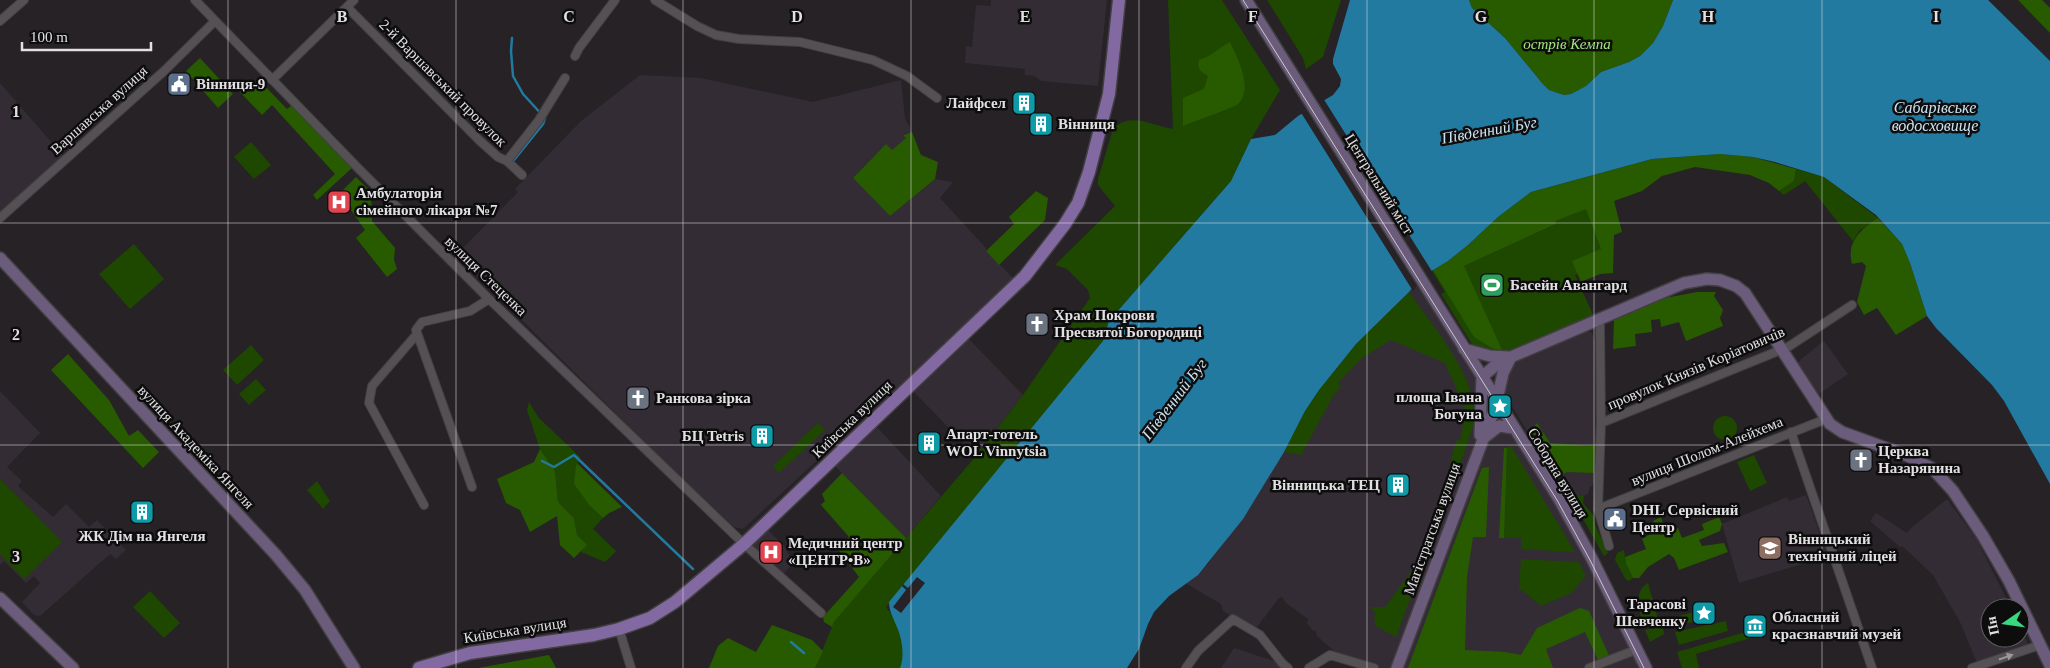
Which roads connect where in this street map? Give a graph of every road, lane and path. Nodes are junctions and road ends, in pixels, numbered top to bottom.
1 (24, 0) edge
2 (196, 0) edge
3 (354, 0) edge
4 (615, 0) edge
5 (655, 0) edge
6 (1119, 0) edge
7 (1246, 0) edge
8 (347, 7) junction
9 (0, 21) edge
10 (215, 21) junction
11 (575, 56) dead end
12 (565, 78) dead end
13 (272, 80) junction
14 (937, 98) dead end
15 (507, 161) junction
16 (522, 175) dead end
17 (0, 218) edge
18 (0, 258) edge
19 (489, 299) junction
20 (1433, 300) joint
21 (1852, 305) dead end
22 (1597, 320) junction
23 (417, 334) junction
24 (1464, 349) junction
25 (1781, 349) junction
26 (1511, 357) junction
27 (1482, 377) junction
28 (1497, 401) junction
29 (1826, 419) junction
30 (1601, 423) junction
31 (1514, 428) junction
32 (1791, 432) junction
33 (1481, 444) junction
34 (472, 487) dead end
35 (424, 504) dead end
36 (1598, 509) junction
37 (744, 544) junction
38 (1609, 546) dead end
39 (0, 598) edge
40 (821, 613) dead end
41 (619, 629) junction
42 (2040, 645) junction
43 (1638, 649) junction
44 (2050, 665) edge
45 (73, 668) edge
46 (354, 668) edge
47 (419, 668) edge
48 (631, 668) edge
49 (1186, 668) edge
50 (1288, 668) edge
51 (1309, 668) edge
52 (1374, 668) edge
53 (1397, 668) edge
54 (1590, 668) edge
55 (1646, 668) edge
56 (1872, 668) edge
57 (1972, 668) edge

1 - 9 street
2 - 10 street, вулиця Стеценка
3 - 8 street
4 - 11 street
5 - 14 street
6 - 37 main road, Київська вулиця
7 - 20 street, Центральний міст
8 - 13 street
8 - 15 street, 2-й Варшавський провулок
10 - 13 street, вулиця Стеценка
10 - 17 street, Варшавська вулиця
12 - 15 street
13 - 19 street, вулиця Стеценка
15 - 16 street, 2-й Варшавський провулок
18 - 46 street, вулиця Академіка Янгеля
19 - 23 street
19 - 37 street, вулиця Стеценка
20 - 24 street, Соборна вулиця
21 - 25 street, провулок Князів Коріатовичів
22 - 25 street
22 - 26 street
22 - 30 street, Соборна вулиця
23 - 34 street
23 - 35 street
24 - 26 street
24 - 27 street, Соборна вулиця
25 - 29 street
25 - 30 street, провулок Князів Коріатовичів
26 - 27 street
26 - 28 street, Магістратська вулиця
27 - 28 street, Соборна вулиця
27 - 33 street
28 - 31 street, Соборна вулиця
28 - 33 street, Магістратська вулиця
29 - 32 street, вулиця Шолом-Алейхема
29 - 42 street
30 - 36 street, Соборна вулиця
31 - 33 street
31 - 43 street, Соборна вулиця
32 - 36 street, вулиця Шолом-Алейхема
32 - 56 street
33 - 53 street, Магістратська вулиця
36 - 38 street, Соборна вулиця
37 - 40 street, вулиця Стеценка
37 - 41 main road, Київська вулиця
39 - 45 street
41 - 47 main road, Київська вулиця
41 - 48 street
42 - 44 street
57 -> 42 street
43 - 54 street
43 - 55 street, Соборна вулиця
49 - 50 street
51 - 52 street

